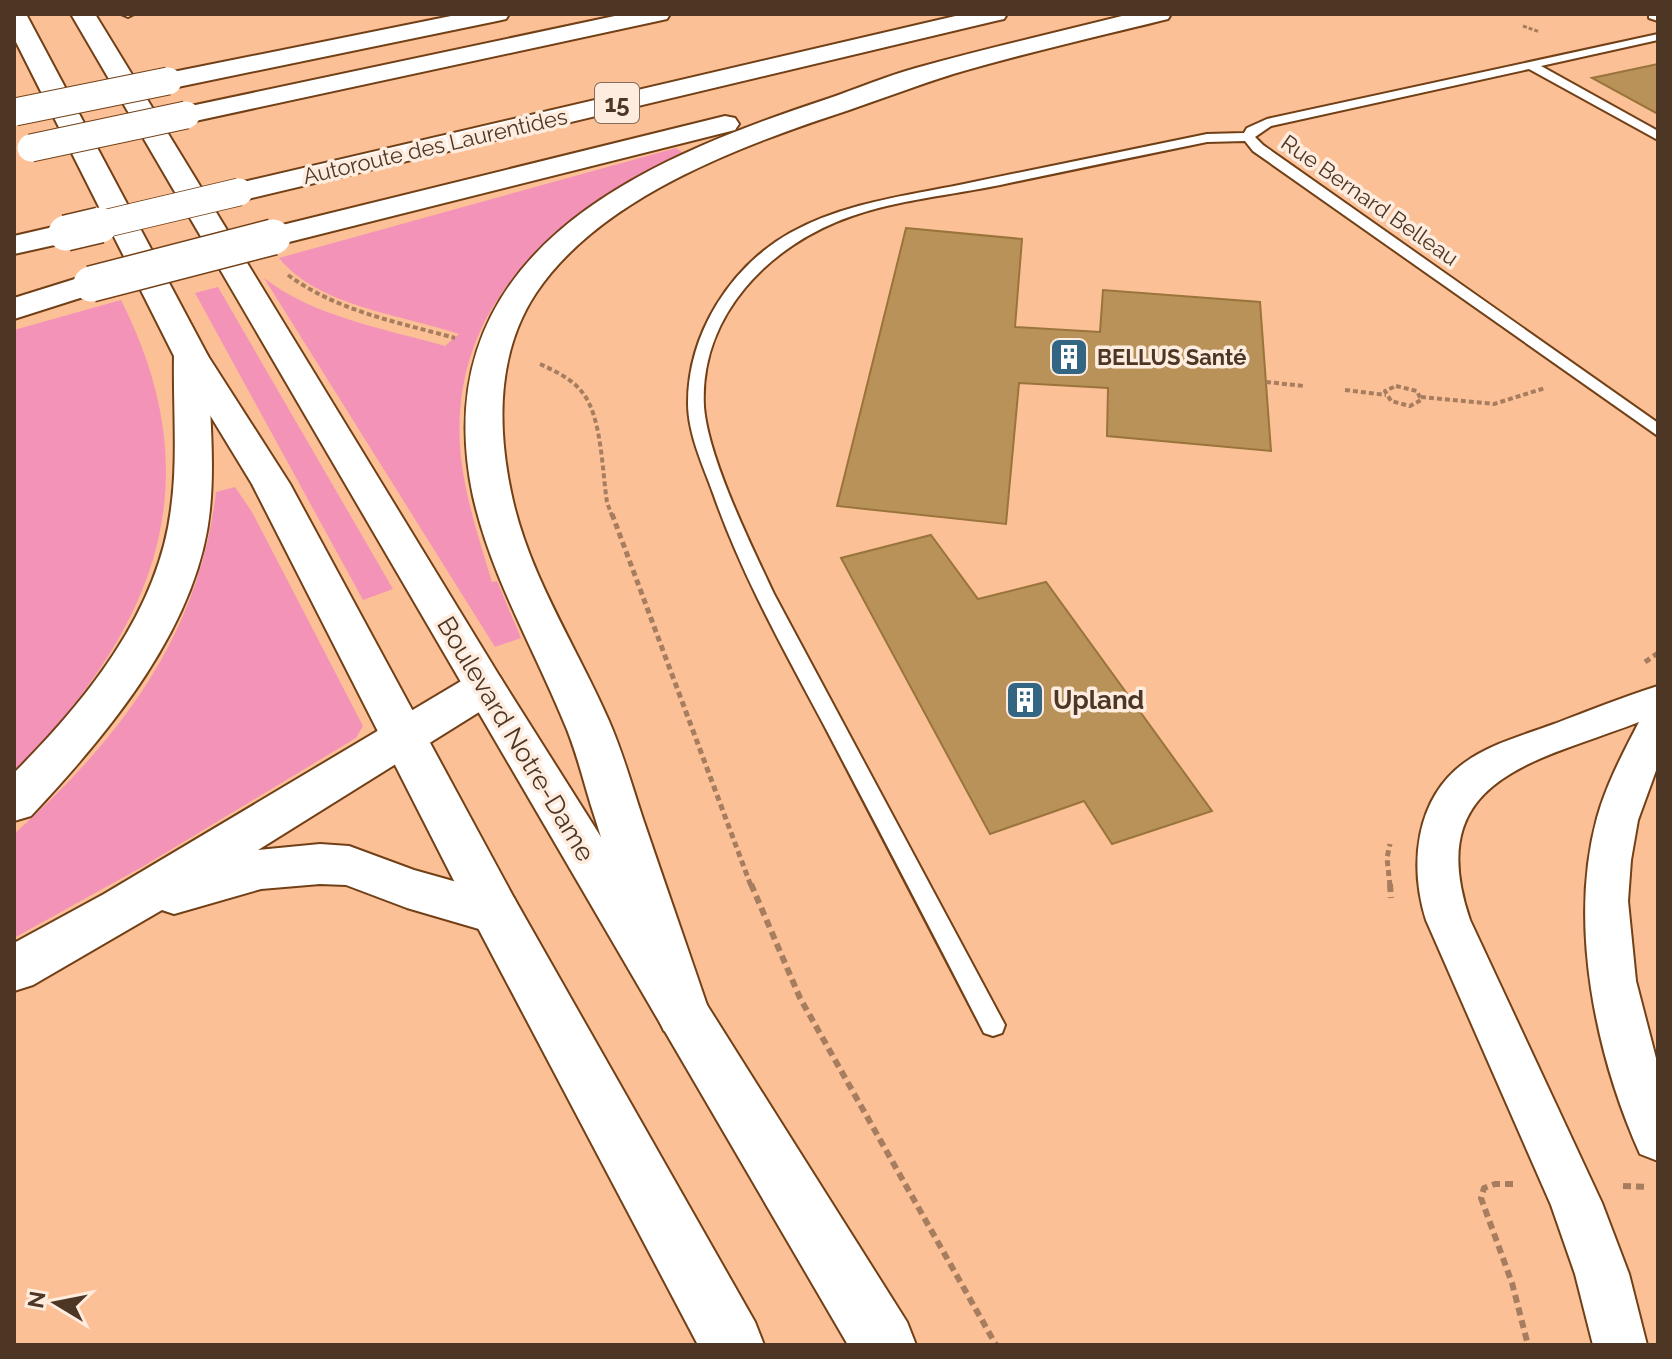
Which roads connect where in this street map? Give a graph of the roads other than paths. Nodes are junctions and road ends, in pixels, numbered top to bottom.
1 (14, 14) edge
2 (83, 14) edge
3 (497, 14) edge
4 (658, 14) edge
5 (995, 14) edge
6 (1159, 14) edge
7 (1658, 37) edge
8 (1530, 65) junction
9 (946, 68) junction
10 (15, 112) edge
11 (1658, 136) edge
12 (1249, 137) junction
13 (22, 150) edge
14 (14, 245) edge
15 (14, 306) edge
16 (191, 356) junction
17 (1658, 431) edge
18 (484, 688) junction
19 (1658, 700) edge
20 (1658, 723) edge
21 (402, 738) junction
22 (14, 803) edge
23 (122, 909) junction
24 (496, 913) junction
25 (14, 969) edge
26 (683, 1014) junction
27 (993, 1025) dead end
28 (1658, 1138) edge
29 (732, 1345) edge
30 (884, 1345) edge
31 (1620, 1345) edge

1 - 16 main road
2 - 18 main road, Boulevard Notre-Dame
3 - 10 main road, bridge
4 - 13 main road, bridge
5 - 14 main road, Autoroute des Laurentides / 15, bridge
6 - 9 main road
7 - 8 lane, Rue Bernard Belleau
8 - 11 lane
8 - 12 lane, Rue Bernard Belleau
9 - 15 main road, bridge
9 - 26 main road
12 - 17 lane, Rue Bernard Belleau
12 - 27 lane
16 - 21 main road
16 - 22 main road
18 - 21 main road
18 - 26 main road, Boulevard Notre-Dame
19 - 31 street
20 - 28 street
21 - 23 main road
21 - 24 main road
23 - 24 main road
23 - 25 main road
24 - 29 main road
26 - 30 main road, Boulevard Notre-Dame

